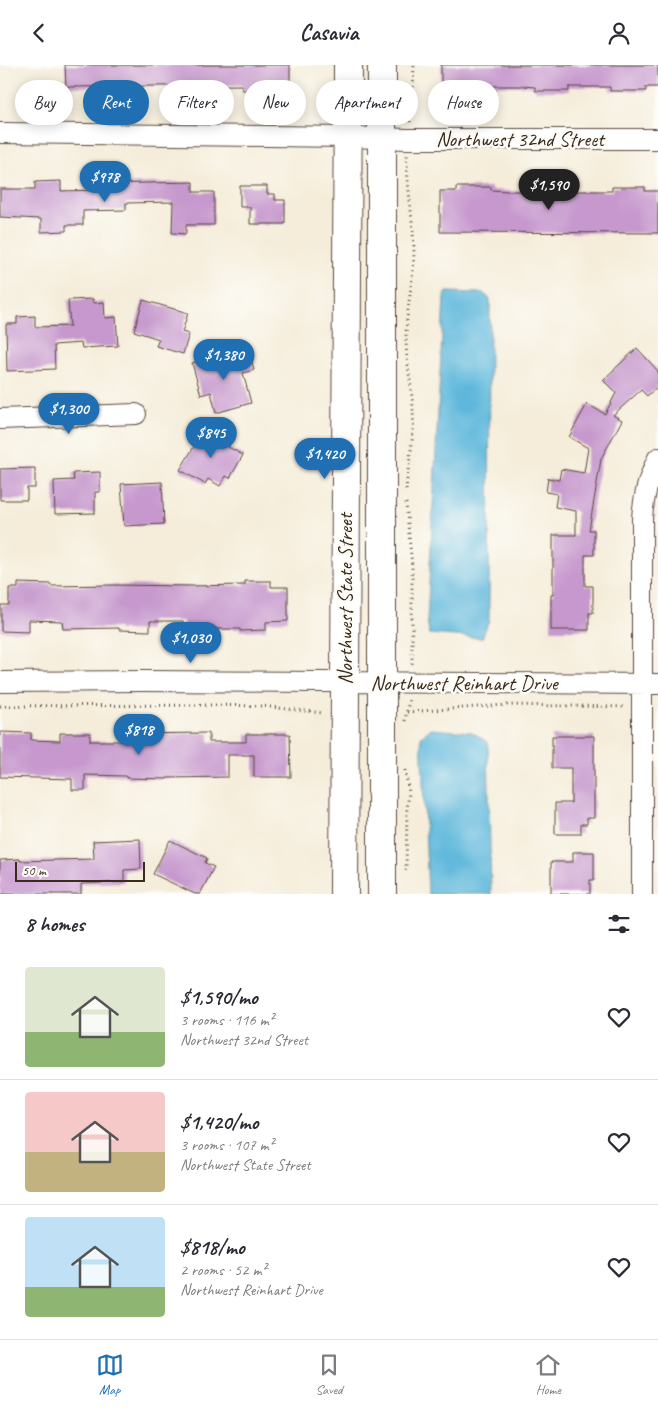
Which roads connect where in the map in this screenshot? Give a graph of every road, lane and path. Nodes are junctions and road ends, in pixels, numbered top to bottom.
1 (348, 65) edge
2 (382, 65) edge
3 (414, 65) edge
4 (0, 133) edge
5 (348, 137) junction
6 (395, 139) junction
7 (658, 139) edge
8 (136, 413) dead end
9 (0, 419) edge
10 (658, 458) edge
11 (0, 682) edge
12 (344, 682) junction
13 (382, 682) junction
14 (411, 682) junction
15 (650, 684) edge
16 (0, 706) edge
17 (641, 707) junction
18 (344, 713) junction
19 (398, 716) junction
20 (405, 765) dead end
21 (405, 875) dead end
22 (344, 894) edge
23 (382, 894) edge
24 (642, 894) edge

1 - 5 main road, Northwest State Street
2 - 6 main road, Northwest State Street
3 - 6 path
4 - 5 street, Northwest 32nd Street
5 - 6 street, Northwest 32nd Street
5 - 12 main road, Northwest State Street
6 - 7 street, Northwest 32nd Street
6 - 13 main road, Northwest State Street
6 - 14 path
8 - 9 street
10 - 15 street
11 - 12 street, Northwest Reinhart Drive
12 - 13 street, Northwest Reinhart Drive
12 - 18 main road, Northwest State Street
13 - 14 street, Northwest Reinhart Drive
13 - 19 main road, Northwest State Street
14 - 15 street, Northwest Reinhart Drive
14 - 19 path
15 - 17 street
16 - 18 path
17 - 19 path
17 - 24 street
18 - 22 main road, Northwest State Street
19 - 23 main road, Northwest State Street
20 - 21 path

